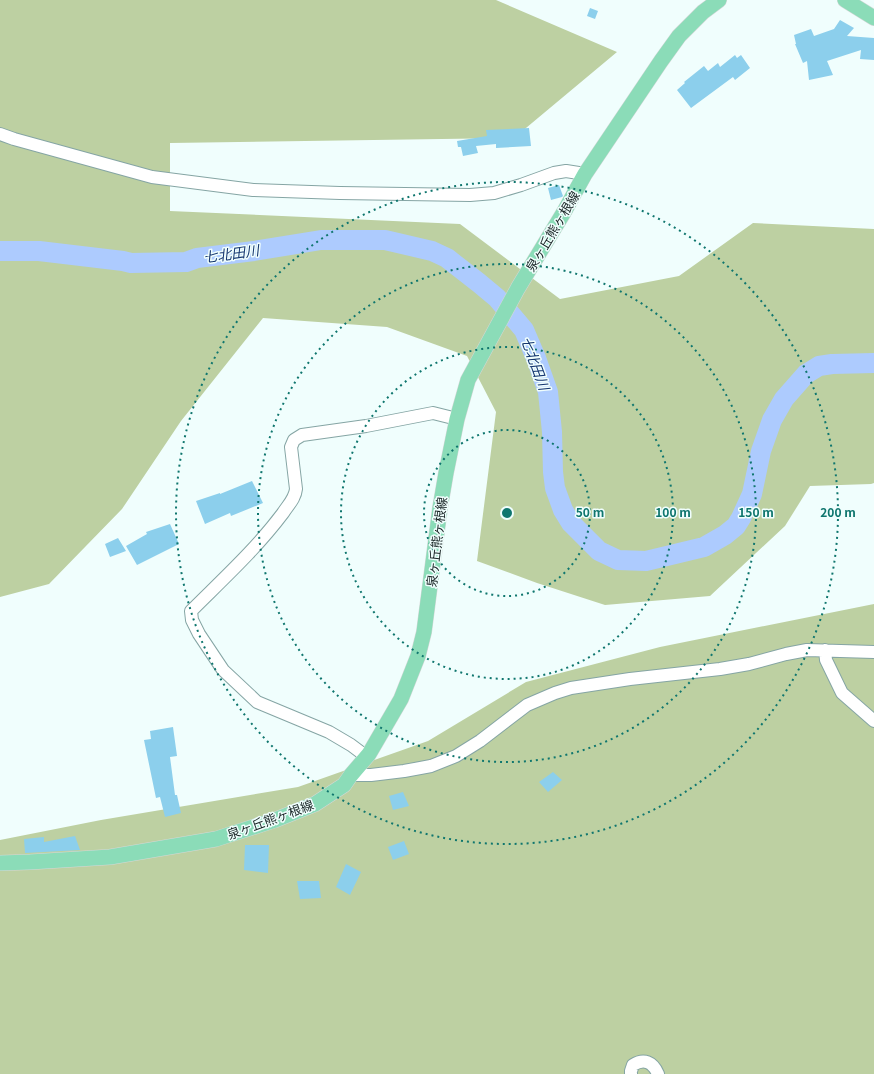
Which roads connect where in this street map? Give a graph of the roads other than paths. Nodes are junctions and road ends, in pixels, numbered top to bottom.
1 (719, 0) edge
2 (845, 0) edge
3 (874, 18) edge
4 (0, 134) edge
5 (585, 174) junction
6 (457, 419) junction
7 (825, 650) junction
8 (874, 652) edge
9 (874, 721) edge
10 (367, 757) junction
11 (351, 775) junction
12 (0, 863) edge
13 (630, 1074) edge
14 (658, 1074) edge

1 - 5 main road, 泉ヶ丘熊ヶ根線
2 - 3 main road
4 - 5 street
5 - 6 main road, 泉ヶ丘熊ヶ根線
6 - 10 main road, 泉ヶ丘熊ヶ根線
6 - 10 street
7 - 8 street
7 - 9 street
7 - 11 street
10 - 11 main road, 泉ヶ丘熊ヶ根線
11 - 12 main road, 泉ヶ丘熊ヶ根線
13 - 14 street

